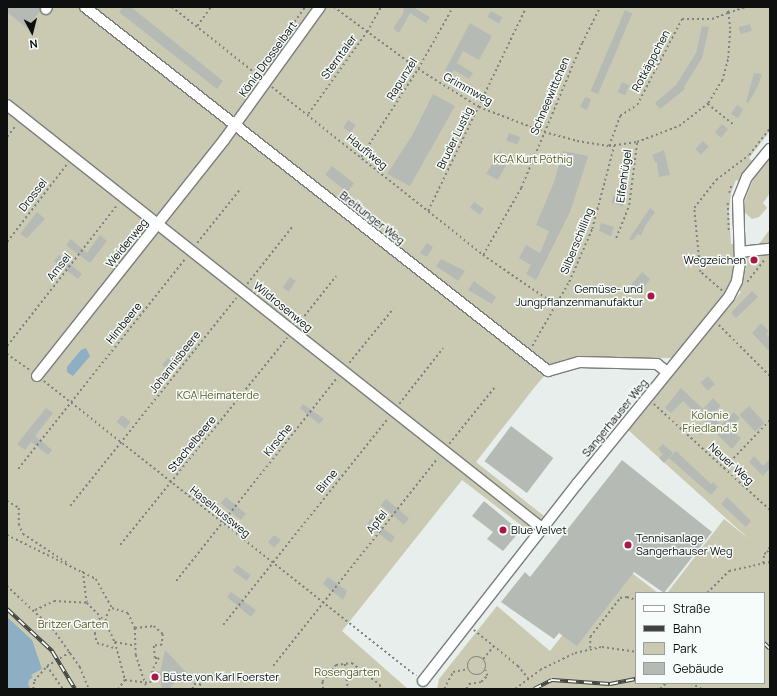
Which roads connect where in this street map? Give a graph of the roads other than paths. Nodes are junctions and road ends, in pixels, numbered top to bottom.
1 (85, 7) edge
2 (320, 7) edge
3 (7, 106) edge
4 (236, 125) junction
5 (770, 149) edge
6 (158, 224) junction
7 (740, 252) junction
8 (768, 253) edge
9 (667, 372) junction
10 (37, 376) road end
11 (543, 529) junction
12 (423, 681) road end

1 - 4 street, Breitunger Weg
2 - 4 street, König Drosselbart
3 - 6 street, Wildrosenweg
4 - 6 street, Weidenweg
4 - 9 street, Breitunger Weg
5 - 7 street, Sangerhauser Weg
6 - 10 street, Weidenweg
6 - 11 street, Wildrosenweg
7 - 8 street
7 - 9 street, Sangerhauser Weg
9 - 11 street, Sangerhauser Weg
11 - 12 street, Sangerhauser Weg

